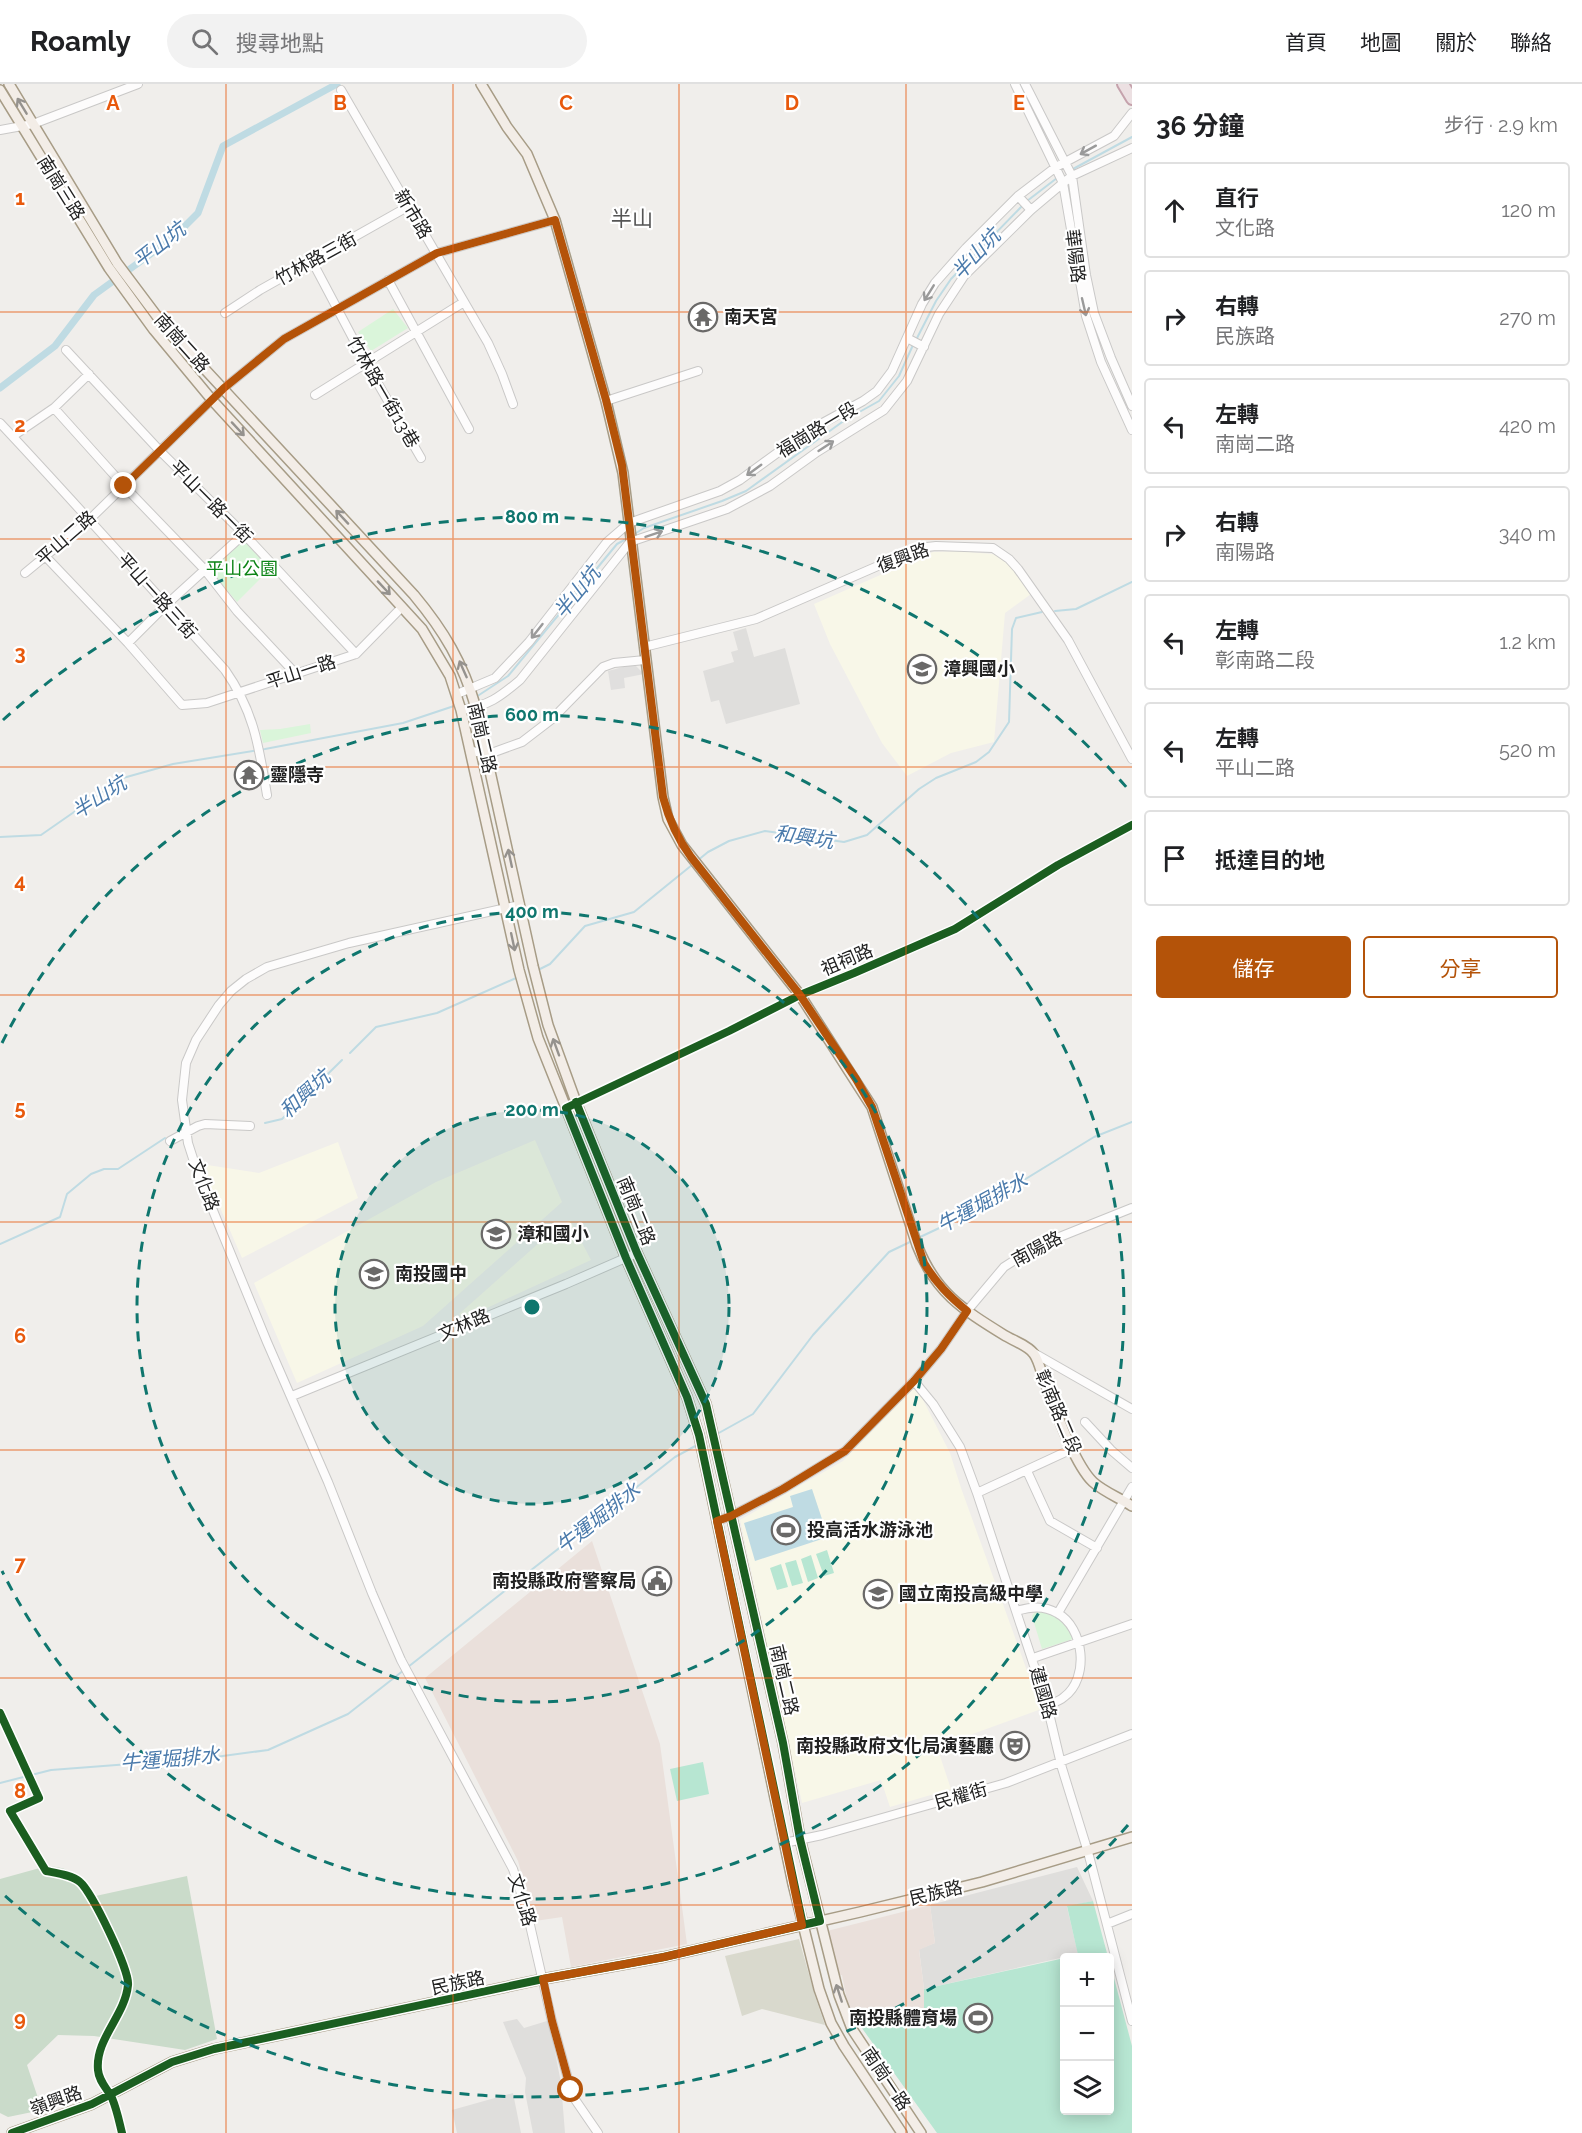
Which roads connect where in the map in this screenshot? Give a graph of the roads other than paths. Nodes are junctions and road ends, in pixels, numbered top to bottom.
1 (9, 84) edge
2 (138, 84) edge
3 (481, 84) edge
4 (1015, 84) edge
5 (1025, 84) edge
6 (1123, 84) edge
7 (0, 90) edge
8 (341, 90) dead end
9 (1132, 99) edge
10 (1132, 113) edge
11 (33, 124) junction
12 (22, 126) junction
13 (0, 130) edge
14 (1132, 148) edge
15 (1066, 162) junction
16 (1056, 167) junction
17 (1072, 176) junction
18 (1063, 183) junction
19 (1018, 196) junction
20 (409, 207) junction
21 (1031, 210) junction
22 (555, 220) junction
23 (95, 234) junction
24 (437, 253) junction
25 (312, 261) junction
26 (388, 280) junction
27 (125, 283) junction
28 (464, 302) junction
29 (337, 309) junction
30 (225, 313) dead end
31 (417, 332) junction
32 (908, 338) junction
33 (924, 347) junction
34 (66, 350) dead end
35 (366, 363) junction
36 (698, 371) dead end
37 (89, 374) junction
38 (224, 388) junction
39 (315, 395) dead end
40 (212, 400) junction
41 (606, 400) junction
42 (513, 404) dead end
43 (1132, 406) edge
44 (54, 408) junction
45 (0, 423) edge
46 (469, 429) dead end
47 (1132, 430) edge
48 (13, 436) junction
49 (160, 451) junction
50 (421, 459) dead end
51 (124, 486) junction
52 (88, 521) junction
53 (629, 533) junction
54 (244, 534) junction
55 (46, 557) junction
56 (205, 570) junction
57 (25, 573) dead end
58 (166, 605) junction
59 (402, 607) junction
60 (128, 643) junction
61 (644, 647) junction
62 (356, 654) junction
63 (645, 660) junction
64 (295, 673) junction
65 (470, 689) junction
66 (240, 691) junction
67 (457, 694) junction
68 (476, 708) junction
69 (461, 710) junction
70 (470, 750) junction
71 (486, 755) junction
72 (1132, 759) edge
73 (267, 795) dead end
74 (1132, 825) edge
75 (520, 905) junction
76 (506, 909) junction
77 (800, 995) junction
78 (576, 1102) junction
79 (566, 1108) junction
80 (250, 1126) dead end
81 (187, 1133) junction
82 (170, 1141) dead end
83 (1132, 1208) edge
84 (636, 1253) junction
85 (626, 1258) junction
86 (967, 1311) junction
87 (1034, 1353) junction
88 (914, 1381) junction
89 (292, 1396) junction
90 (1132, 1409) edge
91 (1085, 1422) dead end
92 (1072, 1449) junction
93 (1132, 1468) edge
94 (1027, 1471) junction
95 (1132, 1487) edge
96 (977, 1493) junction
97 (1128, 1503) edge
98 (731, 1516) junction
99 (717, 1521) junction
100 (1097, 1548) junction
101 (1016, 1611) junction
102 (1058, 1613) junction
103 (1132, 1624) edge
104 (1077, 1642) junction
105 (1033, 1658) junction
106 (1047, 1705) junction
107 (1132, 1734) edge
108 (1060, 1761) junction
109 (1132, 1837) edge
110 (800, 1839) junction
111 (784, 1843) junction
112 (1088, 1852) junction
113 (1132, 1914) edge
114 (820, 1921) junction
115 (1107, 1924) junction
116 (802, 1925) junction
117 (543, 1979) junction
118 (1132, 2022) edge
119 (110, 2094) joint
120 (12, 2133) edge
121 (598, 2133) edge
122 (902, 2133) edge
123 (921, 2133) edge

11 -> 1 main road, 南崗三路
2 - 11 street
3 - 22 main road, 彰南路二段
4 - 16 street, 華陽路
5 - 15 street, 華陽路
6 - 9 highway
7 - 12 main road, 南崗三路
8 - 20 street, 新市路
10 -> 15 street, 福崗路一段
11 - 12 street
11 - 23 main road, 南崗三路
12 - 13 street
12 - 23 main road, 南崗三路
14 - 17 street, 福崗路一段
15 - 16 street, 福崗路一段
15 - 17 street, 華陽路
16 - 18 street, 華陽路
16 - 19 street, 福崗路一段
17 - 18 street, 福崗路一段
17 - 43 street, 華陽路
18 - 21 street, 福崗路一段
18 -> 47 street, 華陽路
19 - 21 street
19 -> 32 street, 福崗路一段
20 - 24 street, 新市路
20 - 25 street, 竹林路三街
21 - 33 street, 福崗路一段
22 - 24 street, 平山二路
22 - 41 main road, 彰南路二段
23 - 27 main road, 南崗三路
24 - 26 street, 平山二路
24 - 28 street, 新市路
25 - 29 street, 竹林路一街13巷
25 - 30 street, 竹林路三街
26 - 29 street, 平山二路
26 - 31 street
27 - 38 main road, 南崗二路
27 - 40 main road, 南崗二路
28 - 31 street
28 - 42 street, 新市路
29 - 35 street, 竹林路一街13巷
29 - 38 street, 平山二路
31 - 35 street
31 - 46 street
32 - 33 street
32 -> 53 street, 福崗路一段
53 -> 33 street, 福崗路一段
34 - 37 street, 平山一路一街
35 - 39 street
35 - 50 street, 竹林路一街13巷
36 - 41 street
37 - 44 street
37 - 49 street, 平山一路一街
38 - 40 street, 平山二路
65 -> 38 main road, 南崗二路
40 - 49 street, 平山二路
40 -> 59 main road, 南崗二路
41 - 53 main road, 彰南路二段
44 - 48 street
44 - 51 street
45 - 48 street, 平山一路三街
48 - 52 street, 平山一路三街
49 - 51 street, 平山二路
49 - 54 street, 平山一路一街
51 - 52 street, 平山二路
51 - 56 street
52 - 55 street, 平山二路
52 - 58 street, 平山一路三街
53 - 61 main road, 彰南路二段
53 -> 65 street, 福崗路一段
53 - 68 street
54 - 56 street
54 - 62 street, 平山一路一街
55 - 57 street, 平山二路
55 - 60 street
56 - 58 street
56 - 64 street
58 - 60 street
58 - 66 street, 平山一路三街
59 - 62 street, 平山一路
59 - 67 main road, 南崗二路
60 - 66 street, 平山一路
61 - 63 main road, 彰南路二段
61 - 72 street, 復興路
62 - 64 street, 平山一路
63 - 71 street
63 - 77 main road, 彰南路二段
64 - 66 street, 平山一路
65 - 67 street, 福崗路一段
65 - 68 main road, 南崗二路
66 - 73 street, 平山一路三街
67 - 69 main road, 南崗二路
68 - 69 street
68 - 71 main road, 南崗二路
69 - 70 main road, 南崗二路
70 - 71 street
70 - 76 main road, 南崗二路
75 -> 71 main road, 南崗二路
74 - 77 street, 祖祠路
75 - 76 street, 文化路
78 -> 75 main road, 南崗二路
76 -> 79 main road, 南崗二路
76 - 81 street, 文化路
77 - 78 street, 祖祠路
77 - 86 main road, 彰南路二段
78 - 79 street, 祖祠路
78 - 84 main road, 南崗二路
79 - 85 main road, 南崗二路
80 - 81 street
81 - 82 street
81 - 89 street, 文化路
83 - 86 street, 南陽路
84 - 85 street, 文林路
84 - 98 main road, 南崗二路
85 - 89 street, 文林路
85 - 99 main road, 南崗二路
86 - 87 main road, 彰南路二段
86 - 88 street, 南陽路
87 - 90 street
87 - 92 main road, 彰南路二段
88 - 96 street, 建國路
88 - 98 street, 南陽路
89 - 117 street, 文化路
91 - 93 street
92 - 94 street
92 - 97 main road, 彰南路二段
94 - 96 street
94 - 100 street
95 - 97 street
96 - 101 street, 建國路
97 - 100 street
98 - 99 street, 南陽路
98 - 110 main road, 南崗二路
99 - 111 main road, 南崗二路
100 - 102 street
101 - 102 street
101 - 105 street, 建國路
102 - 104 street
103 - 104 street
104 - 105 street
104 - 106 street
105 - 106 street, 建國路
106 - 108 street, 建國路
107 - 108 street, 民權街
108 - 110 street, 民權街
108 - 112 street, 建國路
109 - 112 main road, 民族路
110 - 111 street, 民權街
110 - 114 main road, 南崗二路
111 - 116 main road, 南崗二路
112 - 114 main road, 民族路
112 - 115 street, 建國路
113 - 115 street
114 - 116 main road, 民族路
123 -> 114 main road, 南崗一路
115 - 118 street, 建國路
116 - 117 main road, 民族路
116 - 122 main road, 南崗一路
117 - 119 main road, 民族路
117 - 121 street, 文化路
119 - 120 main road, 嶺興路

